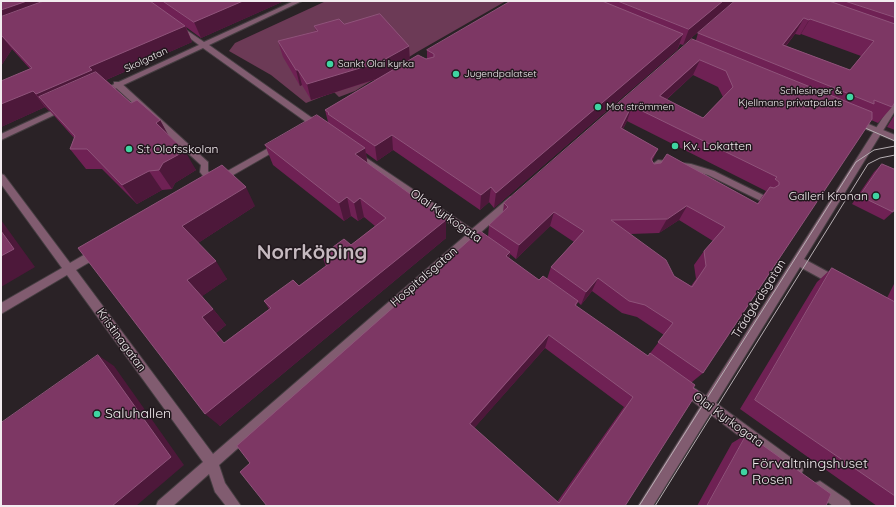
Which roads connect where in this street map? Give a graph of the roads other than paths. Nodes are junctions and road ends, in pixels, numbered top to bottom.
1 (299, 1) edge
2 (173, 23) edge
3 (204, 44) junction
4 (117, 84) junction
5 (92, 96) edge
6 (72, 105) edge
7 (895, 105) edge
8 (849, 119) edge
9 (326, 132) edge
10 (879, 132) junction
11 (1, 137) edge
12 (895, 138) edge
13 (288, 139) edge
14 (349, 148) edge
15 (652, 155) edge
16 (1, 177) edge
17 (520, 193) edge
18 (762, 198) edge
19 (473, 235) junction
20 (104, 248) edge
21 (492, 249) edge
22 (798, 261) junction
23 (69, 269) junction
24 (846, 287) edge
25 (1, 309) edge
26 (678, 383) edge
27 (709, 405) junction
28 (212, 463) junction
29 (163, 506) edge
30 (234, 506) edge
31 (645, 506) edge
32 (844, 506) edge

1 - 3 street, Skolgatan
2 - 3 street
3 - 4 street, Skolgatan
3 - 9 street
4 - 5 street, Skolgatan
4 - 13 street
6 - 11 street
7 - 10 street, Trädgårdsgatan
8 - 10 street
10 - 12 street
10 - 22 street, Trädgårdsgatan
14 - 19 street, Olai Kyrkogata
15 - 18 street
16 - 23 street, Kristinagatan
17 - 19 street, Hospitalsgatan
19 - 21 street, Olai Kyrkogata
19 - 28 street, Hospitalsgatan
20 - 23 street
22 - 24 street
22 - 27 street, Trädgårdsgatan
23 - 25 street
23 - 28 street, Kristinagatan
26 - 27 street, Olai Kyrkogata
27 - 31 street, Trädgårdsgatan
27 - 32 street, Olai Kyrkogata
28 - 29 street, Hospitalsgatan
28 - 30 street, Kristinagatan

